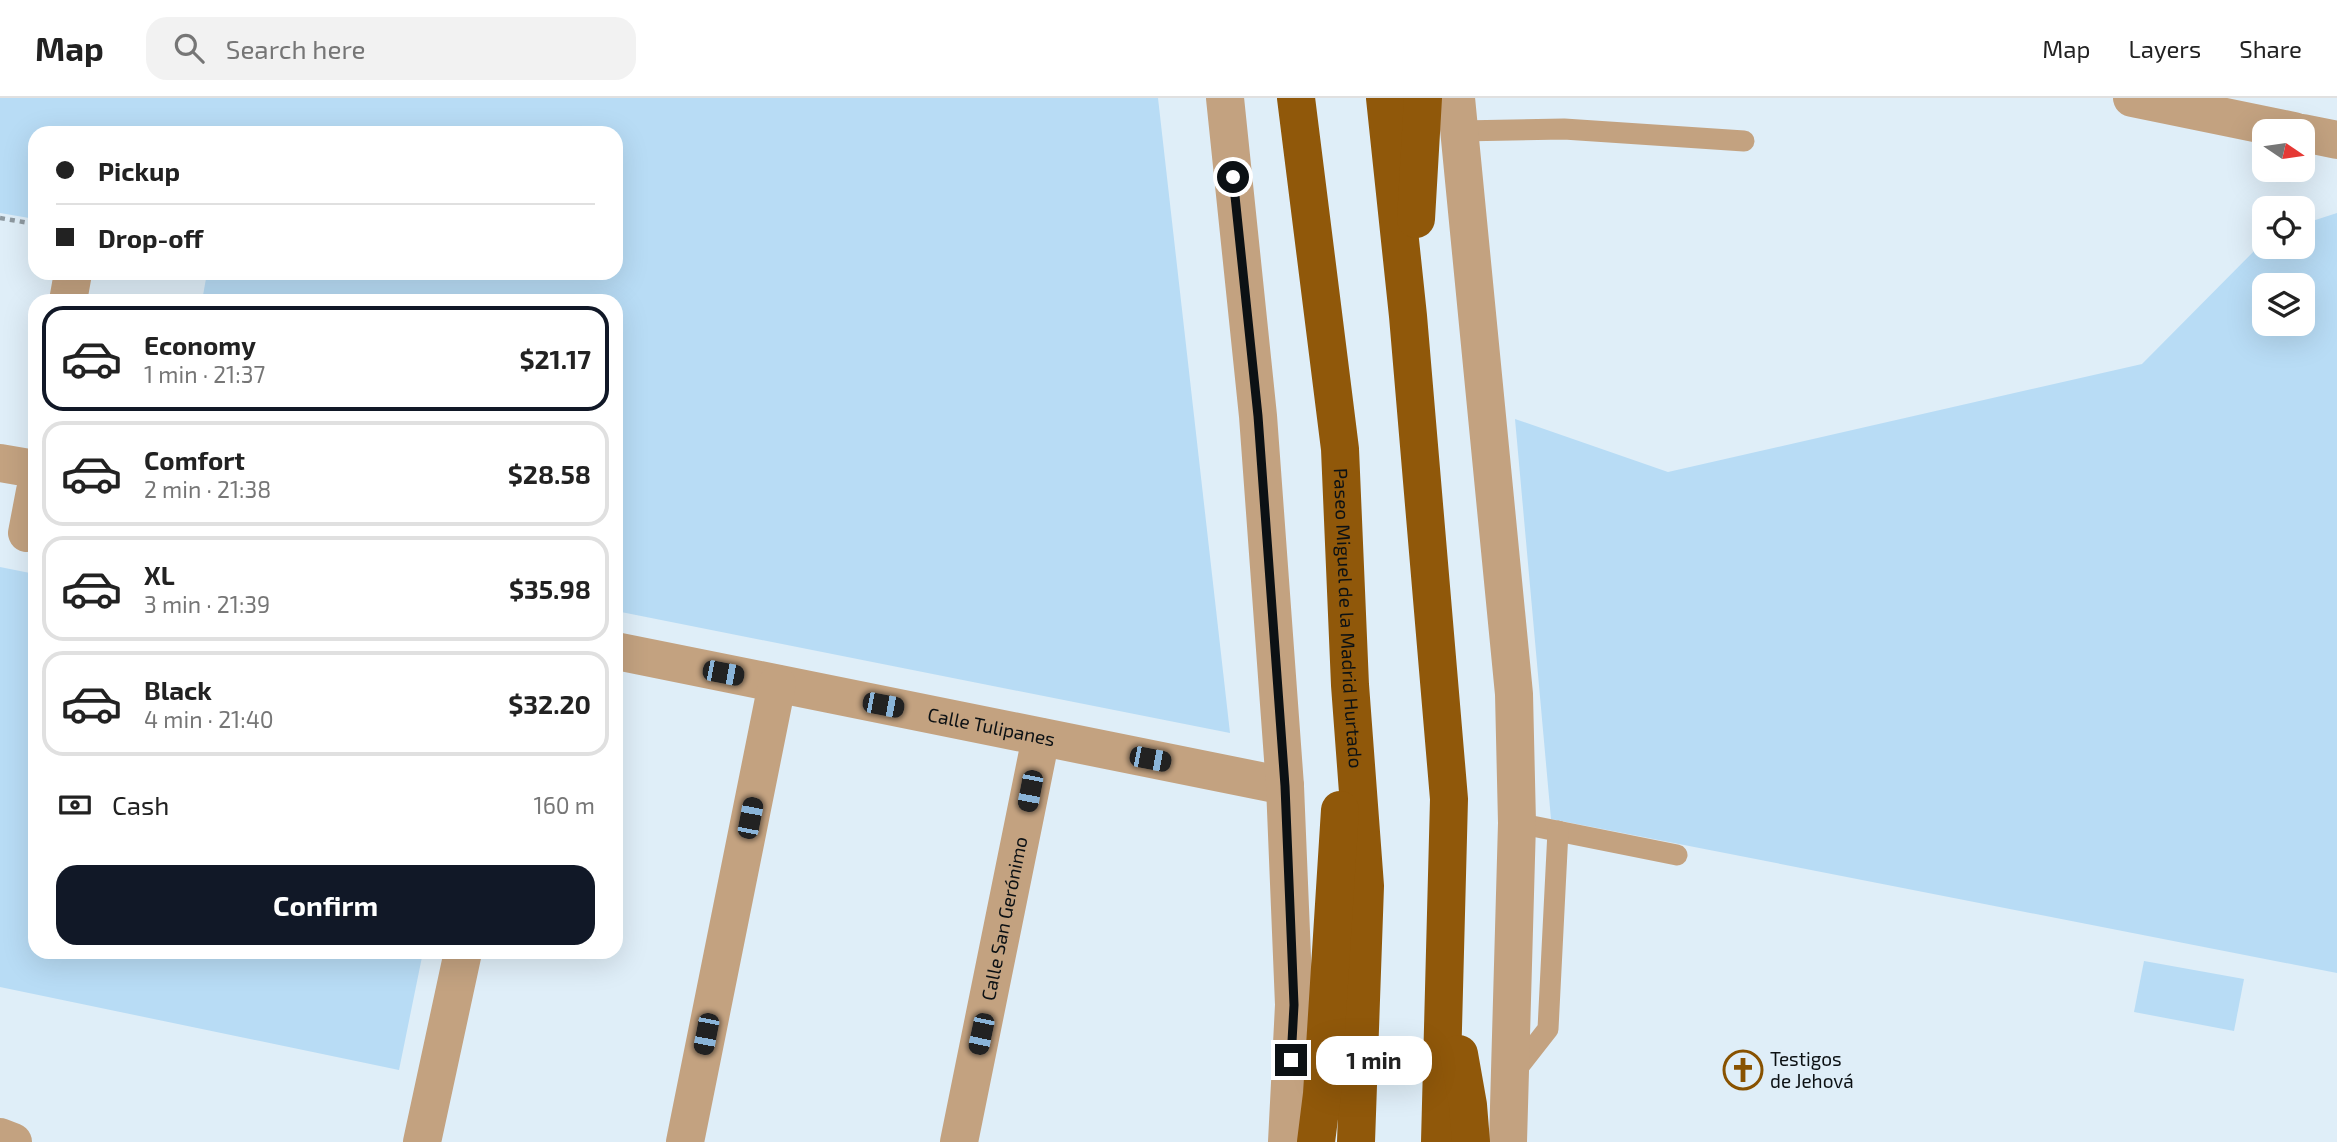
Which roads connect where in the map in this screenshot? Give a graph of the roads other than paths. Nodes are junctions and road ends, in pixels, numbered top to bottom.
1 (1225, 98) edge
2 (1296, 98) edge
3 (1385, 98) edge
4 (1423, 98) edge
5 (2132, 98) edge
6 (1458, 114) edge
7 (2252, 122) edge
8 (2315, 135) edge
9 (2337, 140) edge
10 (1744, 141) dead end
11 (1408, 316) junction
12 (0, 463) edge
13 (28, 468) edge
14 (28, 511) edge
15 (21, 531) edge
16 (623, 652) edge
17 (777, 684) junction
18 (1350, 685) junction
19 (1041, 737) junction
20 (1285, 786) junction
21 (1517, 823) junction
22 (1558, 831) junction
23 (1677, 855) dead end
24 (461, 959) edge
25 (1444, 974) junction
26 (1511, 1077) junction
27 (0, 1137) edge
28 (13, 1142) edge
29 (422, 1142) edge
30 (685, 1142) edge
31 (959, 1142) edge
32 (1287, 1142) edge
33 (1317, 1142) edge
34 (1356, 1142) edge
35 (1440, 1142) edge
36 (1471, 1142) edge
37 (1508, 1142) edge

1 - 20 street
2 - 18 highway, Paseo Miguel de la Madrid Hurtado
3 - 11 highway
4 - 11 highway
5 - 7 street
6 - 10 lane
6 - 21 street
8 - 9 street
11 - 25 highway
12 - 13 street
14 - 15 street
16 - 17 street, Calle Tulipanes
17 - 19 street, Calle Tulipanes
17 - 30 street
18 - 33 highway
18 - 34 highway, Paseo Miguel de la Madrid Hurtado
19 - 20 street, Calle Tulipanes
19 - 31 street, Calle San Gerónimo
20 - 32 street
21 - 22 lane
21 - 26 street
22 - 23 lane
22 - 26 lane
24 - 29 street
25 - 35 highway
25 - 36 highway
26 - 37 street
27 - 28 street

